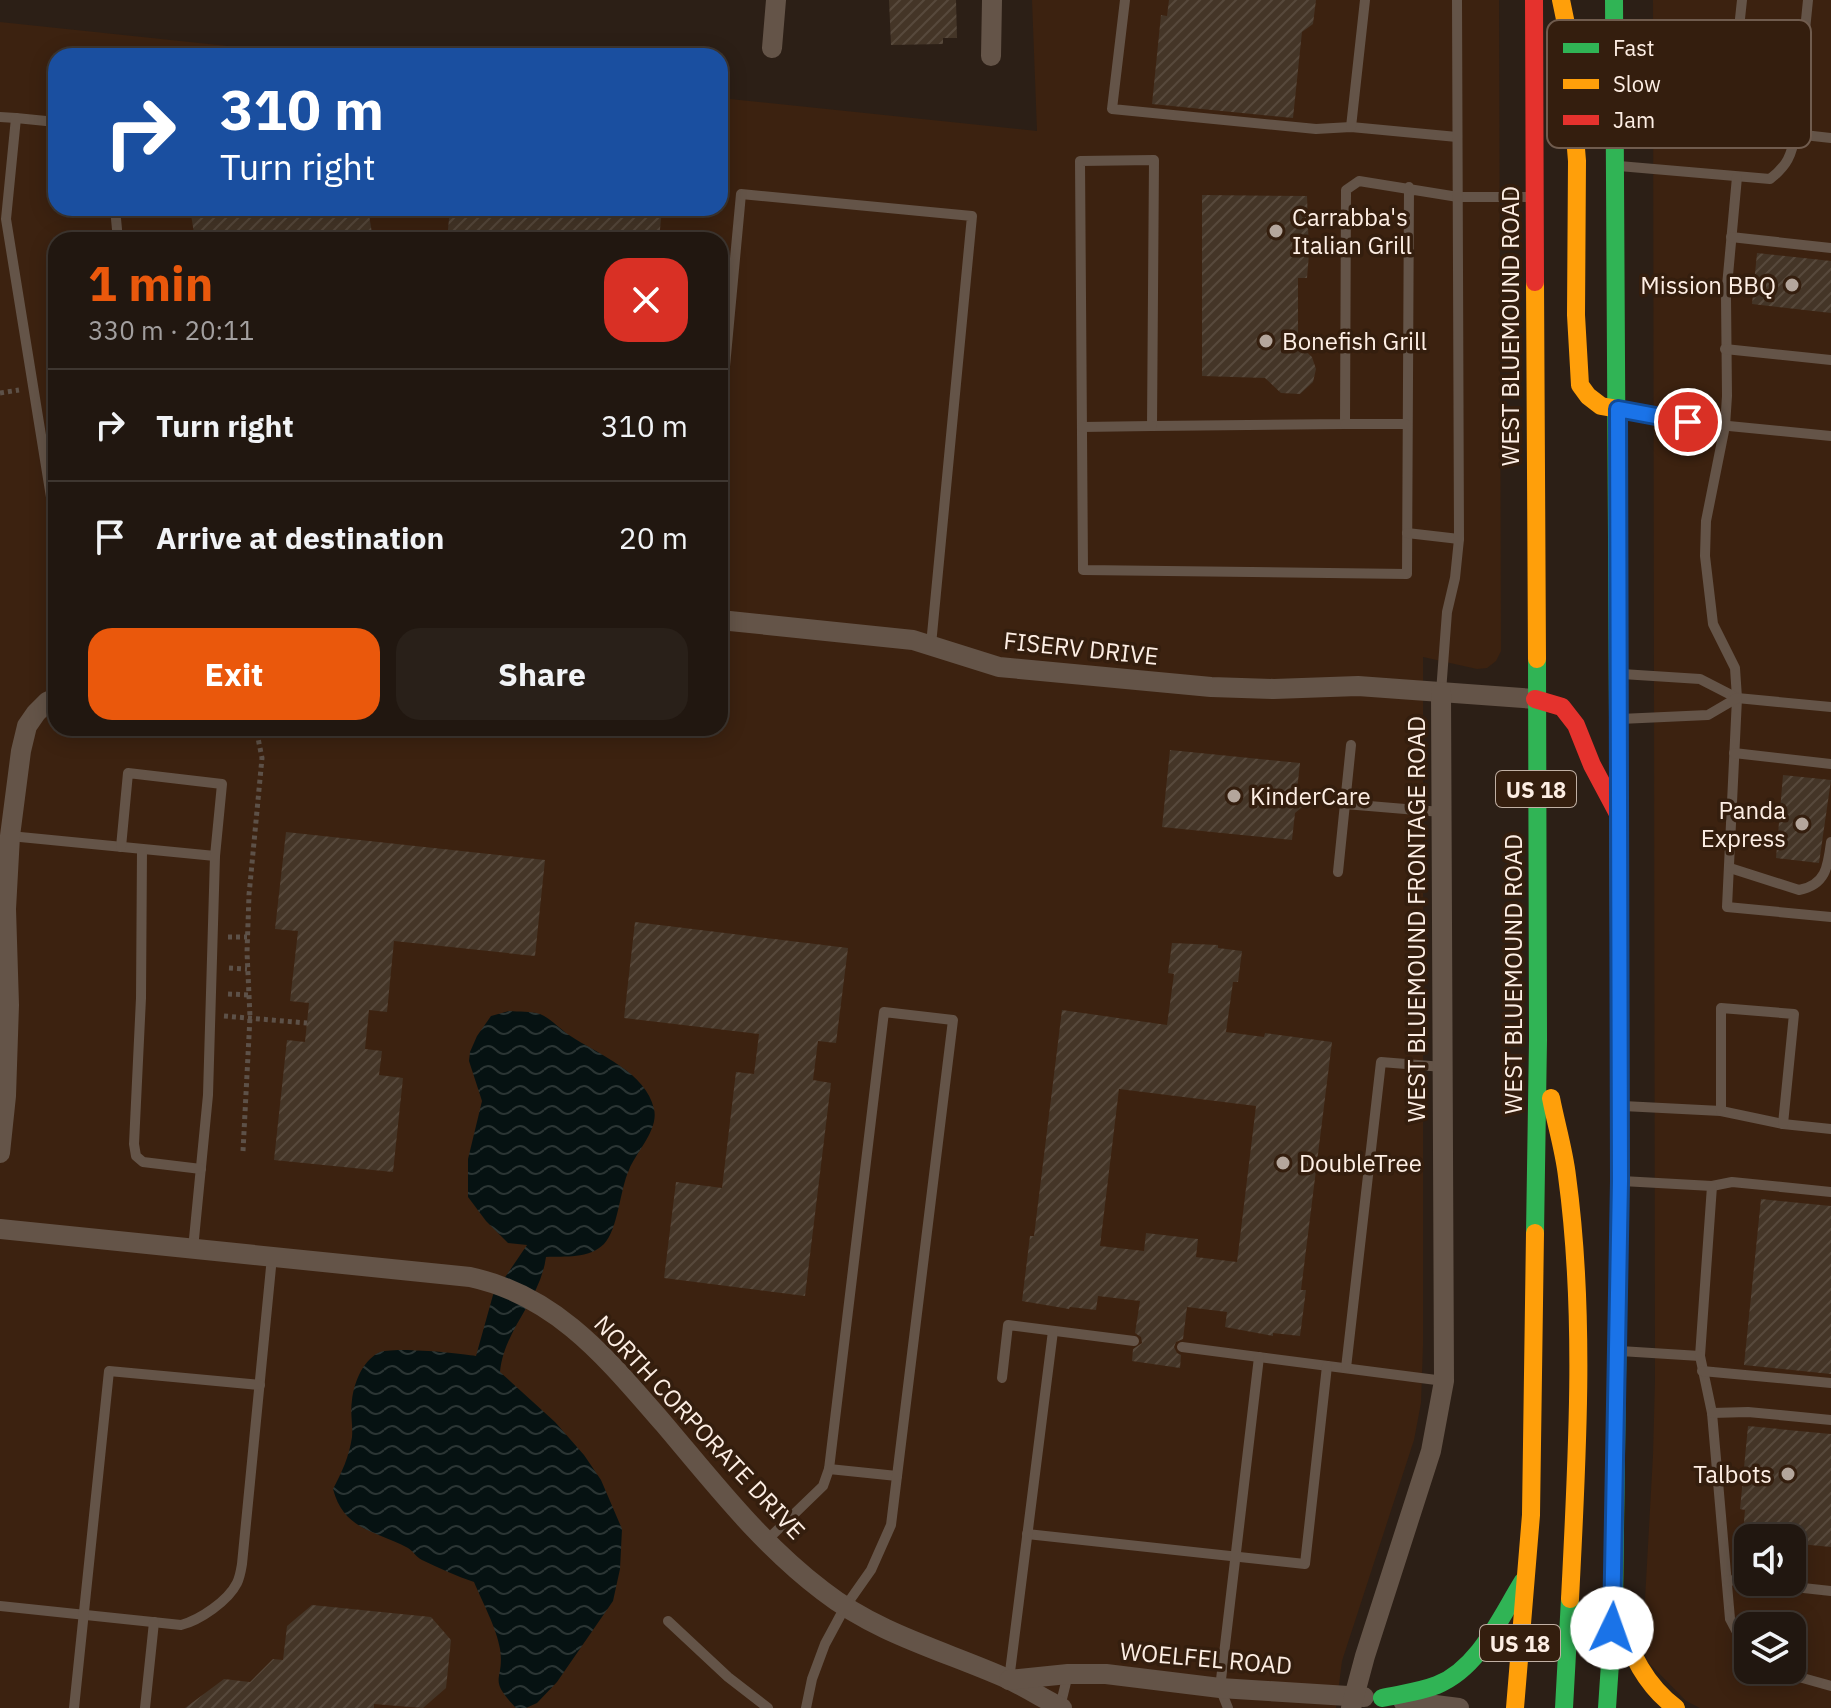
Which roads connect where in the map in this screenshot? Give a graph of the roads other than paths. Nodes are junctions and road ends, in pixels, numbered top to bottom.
1 (776, 0) edge
2 (992, 0) edge
3 (1125, 0) edge
4 (1365, 0) edge
5 (1457, 0) edge
6 (1534, 0) edge
7 (1561, 0) edge
8 (1614, 0) edge
9 (1742, 0) edge
10 (1808, 0) edge
11 (1565, 20) edge
12 (1614, 20) edge
13 (1740, 20) edge
14 (1806, 20) edge
15 (772, 48) dead end
16 (991, 56) dead end
17 (0, 117) edge
18 (16, 118) junction
19 (48, 121) edge
20 (1351, 127) junction
21 (1811, 136) edge
22 (1457, 137) junction
23 (1831, 138) edge
24 (1576, 148) edge
25 (1616, 148) edge
26 (1793, 148) edge
27 (1616, 165) junction
28 (1737, 177) junction
29 (1409, 187) junction
30 (1458, 197) junction
31 (1534, 197) junction
32 (1731, 237) junction
33 (1831, 248) edge
34 (728, 334) edge
35 (1725, 349) junction
36 (1831, 360) edge
37 (1618, 409) junction
38 (1345, 424) junction
39 (1406, 424) junction
40 (1152, 426) junction
41 (1725, 426) junction
42 (1082, 427) junction
43 (1831, 436) edge
44 (48, 479) edge
45 (1407, 533) junction
46 (1459, 539) junction
47 (728, 621) edge
48 (931, 645) junction
49 (1619, 674) junction
50 (1441, 692) junction
51 (1737, 698) junction
52 (1535, 699) junction
53 (48, 702) edge
54 (1831, 707) edge
55 (1619, 719) junction
56 (1351, 745) dead end
57 (1734, 753) junction
58 (1831, 764) edge
59 (1345, 804) junction
60 (1441, 812) junction
61 (1619, 815) junction
62 (10, 836) junction
63 (1831, 842) edge
64 (121, 847) junction
65 (142, 849) junction
66 (215, 856) junction
67 (1730, 868) junction
68 (1338, 872) dead end
69 (1831, 917) edge
70 (1538, 1040) junction
71 (1443, 1067) junction
72 (1620, 1106) junction
73 (1721, 1111) junction
74 (1783, 1124) junction
75 (1831, 1129) edge
76 (0, 1153) edge
77 (201, 1169) junction
78 (1620, 1181) junction
79 (1712, 1186) junction
80 (1831, 1192) edge
81 (0, 1229) edge
82 (193, 1249) junction
83 (272, 1257) junction
84 (1053, 1331) junction
85 (1134, 1341) dead end
86 (1182, 1347) dead end
87 (1618, 1350) junction
88 (1700, 1356) junction
89 (1259, 1357) junction
90 (1327, 1366) junction
91 (1346, 1368) junction
92 (1702, 1371) junction
93 (1002, 1378) dead end
94 (1444, 1381) junction
95 (1831, 1383) edge
96 (260, 1385) junction
97 (1712, 1413) junction
98 (1831, 1420) edge
99 (829, 1469) junction
100 (897, 1476) junction
101 (1027, 1534) junction
102 (765, 1542) junction
103 (1235, 1556) junction
104 (1525, 1578) junction
105 (1728, 1580) junction
106 (1831, 1591) edge
107 (1614, 1604) junction
108 (0, 1606) edge
109 (845, 1607) junction
110 (84, 1614) junction
111 (668, 1621) dead end
112 (154, 1622) junction
113 (1734, 1627) edge
114 (1068, 1674) junction
115 (1806, 1679) edge
116 (1009, 1680) junction
117 (1831, 1686) edge
118 (1220, 1688) junction
119 (1382, 1698) junction
120 (1352, 1702) edge
121 (74, 1708) edge
122 (145, 1708) edge
123 (768, 1708) edge
124 (806, 1708) edge
125 (1061, 1708) edge
126 (1228, 1708) edge
127 (1459, 1708) edge
128 (1515, 1708) edge
129 (1564, 1708) edge
130 (1607, 1708) edge
131 (1676, 1708) edge

1 - 15 street
2 - 16 street
3 - 20 lane
4 - 20 lane
5 - 22 lane
6 - 31 main road, WEST BLUEMOUND ROAD / US 18
7 - 11 main road
8 - 12 main road
9 - 13 lane
10 - 14 lane
17 - 18 lane
18 - 19 lane
18 - 44 lane
20 - 22 lane
21 - 23 lane
22 - 30 lane
24 - 37 main road
25 - 27 main road
26 - 28 lane
27 - 28 lane
27 - 37 main road
28 - 32 lane
29 - 30 lane
29 - 38 lane
29 - 39 lane
30 - 31 lane
30 - 46 lane
31 - 52 main road, WEST BLUEMOUND ROAD / US 18
32 - 33 lane
32 - 35 lane
34 - 48 lane
35 - 36 lane
35 - 41 lane
37 - 41 lane
37 - 49 main road
38 - 39 lane
38 - 40 lane
39 - 45 lane
40 - 42 lane
40 - 42 lane
41 - 43 lane
41 - 51 lane
42 - 45 lane
45 - 46 lane
46 - 50 lane
47 - 48 street, FISERV DRIVE
48 - 50 street, FISERV DRIVE
49 - 51 lane
49 - 55 main road
50 - 52 street, FISERV DRIVE
50 - 60 street, WEST BLUEMOUND FRONTAGE ROAD
51 - 54 lane
51 - 55 lane
51 - 57 lane
52 - 61 main road
52 - 70 main road, WEST BLUEMOUND ROAD / US 18
53 - 62 street
55 - 61 main road
56 - 59 lane
57 - 58 lane
57 - 67 lane
59 - 60 lane
59 - 68 lane
60 - 71 street, WEST BLUEMOUND FRONTAGE ROAD
61 - 72 main road
62 - 64 lane
62 - 76 street
63 - 67 lane
64 - 65 lane
64 - 66 lane
65 - 66 lane
65 - 77 lane
66 - 77 lane
67 - 69 lane
70 - 104 main road, WEST BLUEMOUND ROAD / US 18
70 - 129 main road
71 - 91 lane
71 - 94 street, WEST BLUEMOUND FRONTAGE ROAD
72 - 73 lane
72 - 78 main road
73 - 74 lane
73 - 74 lane
74 - 75 lane
77 - 82 lane
78 - 79 lane
78 - 87 main road
79 - 80 lane
79 - 88 lane
81 - 82 street, NORTH CORPORATE DRIVE
82 - 83 street, NORTH CORPORATE DRIVE
83 - 96 lane
83 - 102 street, NORTH CORPORATE DRIVE
84 - 85 lane
84 - 93 lane
84 - 101 lane
86 - 89 lane
87 - 88 lane
87 - 107 main road
88 - 92 lane
89 - 90 lane
89 - 103 lane
90 - 91 lane
90 - 103 lane
91 - 94 lane
92 - 95 lane
92 - 97 lane
94 - 120 street, WEST BLUEMOUND FRONTAGE ROAD
96 - 110 lane
96 - 112 lane
97 - 98 lane
97 - 105 lane
99 - 100 lane
99 - 100 lane
99 - 102 lane
100 - 109 lane
101 - 103 lane
101 - 116 lane
102 - 109 street, NORTH CORPORATE DRIVE
103 - 118 lane
104 - 119 main road
104 - 128 main road, WEST BLUEMOUND ROAD / US 18
105 - 106 lane
105 - 113 lane
107 - 130 main road
107 - 131 main road
108 - 110 lane
109 - 116 street, NORTH CORPORATE DRIVE
109 - 124 lane
110 - 112 lane
110 - 121 lane
111 - 123 lane
112 - 122 lane
114 - 116 street, WOELFEL ROAD
114 - 118 street, WOELFEL ROAD
114 - 125 lane
115 - 117 lane
116 - 125 street
118 - 120 street, WOELFEL ROAD
118 - 126 lane
119 - 120 street, WOELFEL ROAD
119 - 127 street, WOELFEL ROAD

